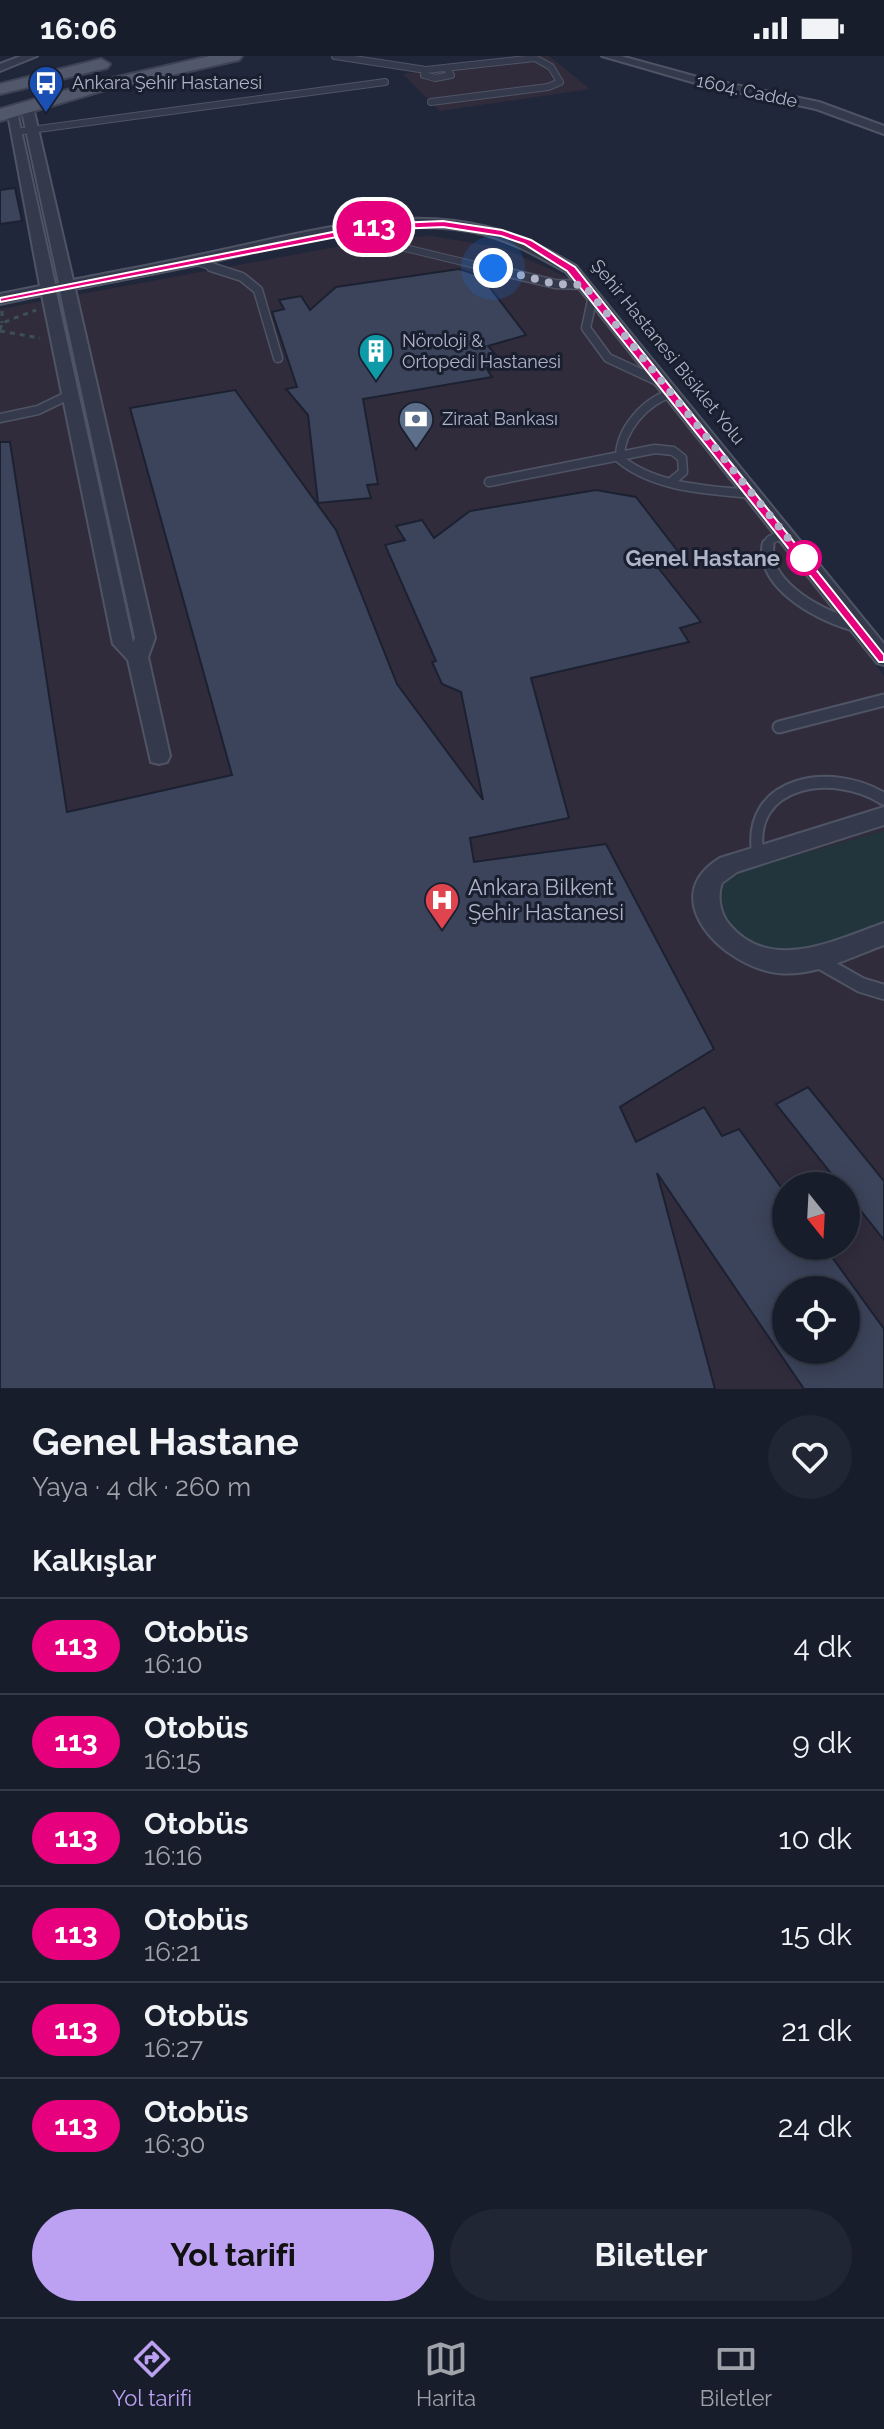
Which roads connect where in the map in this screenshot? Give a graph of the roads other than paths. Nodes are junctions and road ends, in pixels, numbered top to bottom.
1 (7, 56) edge
2 (31, 56) edge
3 (165, 56) edge
4 (233, 56) edge
5 (335, 56) edge
6 (608, 56) edge
7 (0, 59) edge
8 (123, 59) dead end
9 (0, 68) edge
10 (385, 82) dead end
11 (0, 89) edge
12 (431, 102) dead end
13 (9, 109) edge
14 (884, 130) edge
15 (24, 131) junction
16 (356, 229) junction
17 (194, 261) junction
18 (69, 285) junction
19 (588, 290) junction
20 (48, 296) junction
21 (0, 299) edge
22 (278, 358) dead end
23 (669, 389) junction
24 (71, 394) junction
25 (0, 418) edge
26 (618, 456) junction
27 (672, 481) junction
28 (489, 482) dead end
29 (753, 494) junction
30 (784, 534) junction
31 (858, 626) junction
32 (138, 657) junction
33 (884, 658) edge
34 (884, 700) edge
35 (779, 727) dead end
36 (159, 756) dead end
37 (884, 799) edge
38 (884, 816) edge
39 (758, 855) junction
40 (884, 934) edge
41 (813, 957) junction
42 (884, 992) edge

1 - 7 street
2 - 9 street
3 - 13 main road
4 - 13 main road
5 - 12 lane
6 - 14 street, 1604. Cadde
8 - 11 main road
10 - 15 lane
13 - 15 street
15 - 18 street
15 - 20 street
16 - 17 street
16 - 19 lane
16 - 19 street
17 - 18 street
17 - 22 lane
18 - 20 street
18 - 32 street
19 - 23 street
19 - 23 lane
20 - 21 street
20 - 24 street
23 - 26 lane
23 - 29 street
24 - 25 lane
24 - 32 street
26 - 27 lane
26 - 27 lane
26 - 28 lane
27 - 29 lane
29 - 30 street
30 - 31 street
30 - 31 lane
31 - 33 street
32 - 36 street
34 - 35 lane
37 - 39 lane
38 - 39 street
39 - 41 street
40 - 41 street
41 - 42 lane

